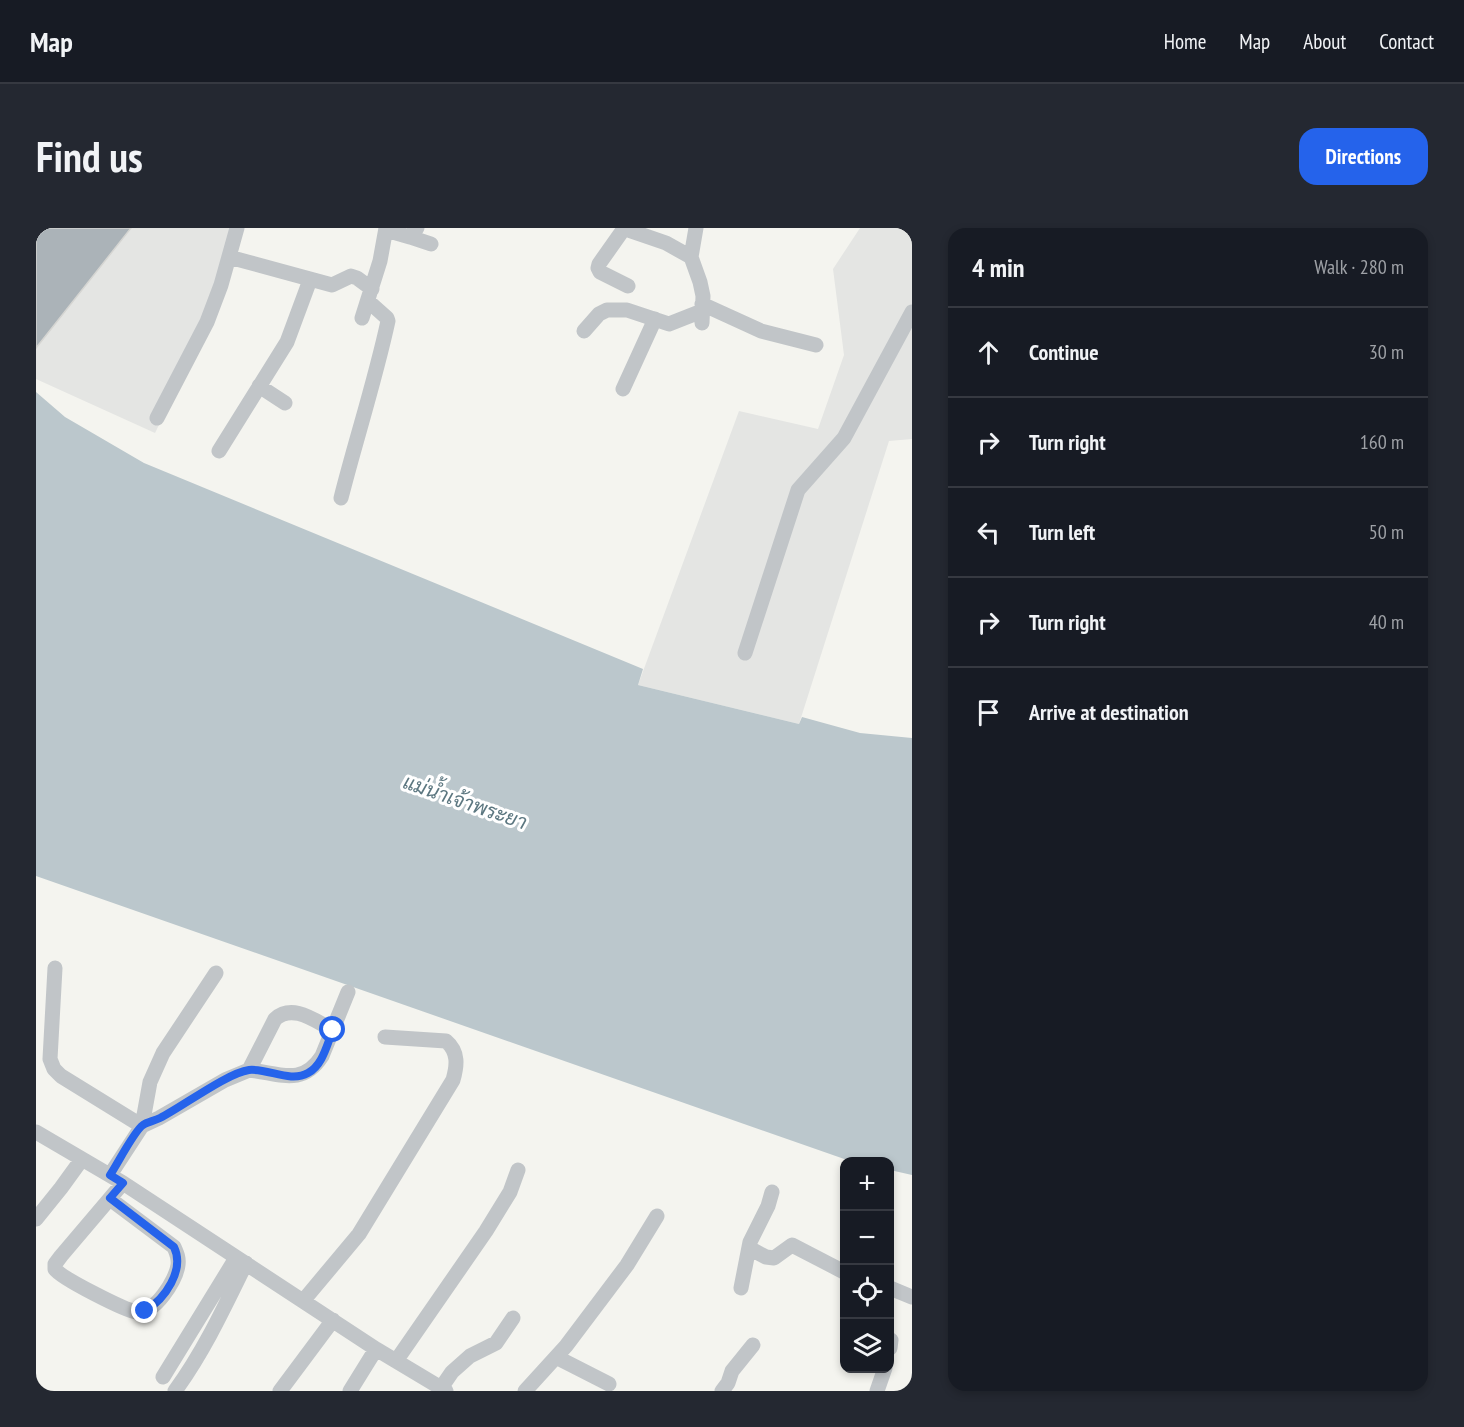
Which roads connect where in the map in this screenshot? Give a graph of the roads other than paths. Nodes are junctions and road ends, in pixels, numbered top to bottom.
1 (237, 228) edge
2 (696, 228) edge
3 (386, 229) edge
4 (637, 230) edge
5 (414, 232) edge
6 (431, 244) dead end
7 (229, 257) junction
8 (691, 257) junction
9 (310, 280) junction
10 (628, 286) dead end
11 (370, 295) junction
12 (912, 312) edge
13 (702, 313) junction
14 (362, 318) dead end
15 (655, 319) junction
16 (584, 332) dead end
17 (816, 345) dead end
18 (259, 386) junction
19 (622, 389) dead end
20 (285, 403) dead end
21 (157, 418) dead end
22 (219, 451) dead end
23 (341, 498) dead end
24 (745, 653) dead end
25 (55, 968) dead end
26 (216, 973) dead end
27 (348, 992) dead end
28 (333, 1030) junction
29 (386, 1037) dead end
30 (238, 1075) junction
31 (142, 1126) junction
32 (36, 1132) edge
33 (82, 1159) junction
34 (518, 1170) dead end
35 (116, 1179) junction
36 (772, 1192) dead end
37 (110, 1198) junction
38 (657, 1216) dead end
39 (36, 1218) edge
40 (749, 1248) junction
41 (241, 1260) junction
42 (840, 1268) edge
43 (741, 1288) dead end
44 (894, 1290) edge
45 (912, 1297) edge
46 (303, 1301) junction
47 (513, 1318) dead end
48 (333, 1320) junction
49 (753, 1345) dead end
50 (376, 1349) junction
51 (556, 1357) junction
52 (396, 1361) junction
53 (883, 1373) edge
54 (163, 1377) dead end
55 (609, 1384) dead end
56 (443, 1389) edge
57 (175, 1391) edge
58 (280, 1391) edge
59 (350, 1391) edge
60 (525, 1391) edge
61 (722, 1391) edge
62 (877, 1391) edge

1 - 7 street
2 - 8 street
3 - 5 street
3 - 11 street
4 - 8 street
4 - 10 street
5 - 6 street
7 - 9 street
7 - 21 street
8 - 13 street
9 - 11 street
9 - 18 street
11 - 14 street
11 - 23 street
12 - 24 street
13 - 15 street
13 - 17 street
15 - 16 street
15 - 19 street
18 - 20 street
18 - 22 street
25 - 31 street
26 - 31 street
27 - 28 street
28 - 30 street
28 - 30 street
29 - 46 street
30 - 31 street
31 - 35 street
32 - 33 street
33 - 35 street
33 - 39 street
34 - 52 street
35 - 37 street
35 - 41 street
36 - 40 street
37 - 37 street
38 - 51 street
40 - 42 street
40 - 43 street
41 - 46 street
41 - 54 street
41 - 57 street
44 - 45 street
46 - 48 street
47 - 56 street
48 - 50 street
48 - 58 street
49 - 61 street
50 - 52 street
50 - 59 street
51 - 55 street
51 - 60 street
52 - 56 street
53 - 62 street

